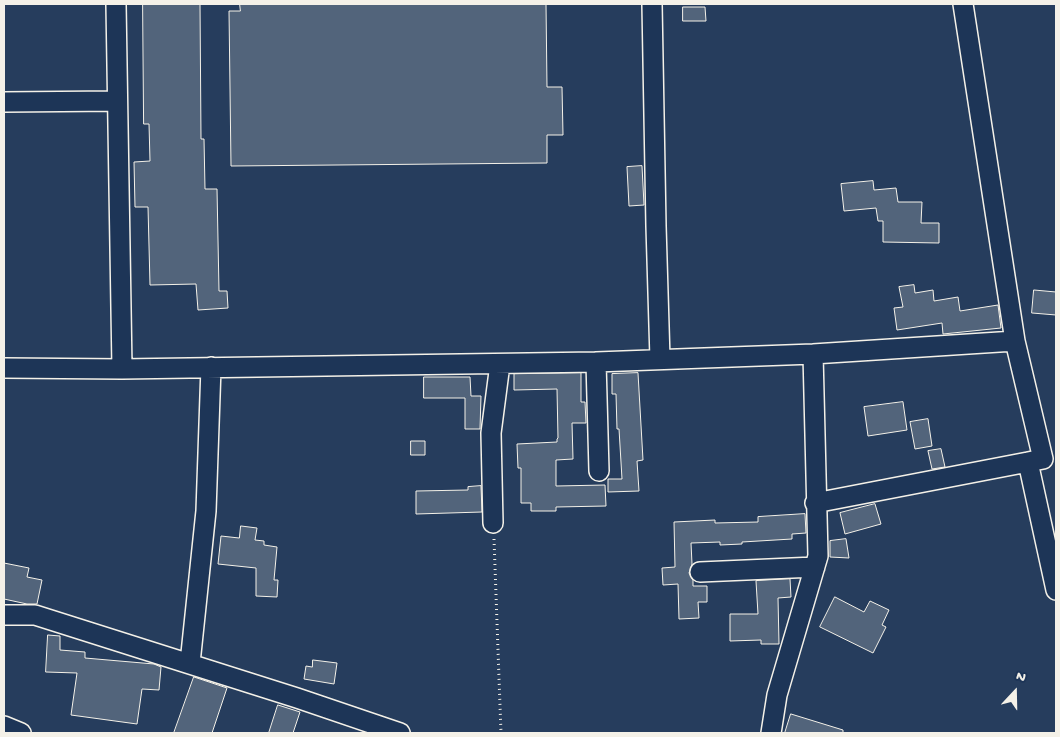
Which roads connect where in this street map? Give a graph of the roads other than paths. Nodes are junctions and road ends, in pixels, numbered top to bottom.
1 (116, 4) edge
2 (652, 4) edge
3 (964, 4) edge
4 (117, 101) junction
5 (4, 102) edge
6 (1015, 341) junction
7 (812, 354) junction
8 (660, 360) junction
9 (596, 362) junction
10 (500, 364) junction
11 (211, 367) junction
12 (4, 368) edge
13 (122, 369) junction
14 (1042, 459) edge
15 (599, 471) dead end
16 (815, 503) junction
17 (493, 523) road end
18 (815, 567) junction
19 (700, 572) dead end
20 (1056, 590) edge
21 (4, 615) edge
22 (190, 664) junction
23 (4, 726) edge
24 (20, 733) edge
25 (400, 733) edge
26 (771, 733) edge

1 - 4 street
2 - 8 street
3 - 6 street
4 - 5 street
4 - 13 street
6 - 7 street
6 - 14 street
7 - 8 street
7 - 16 street
8 - 9 street
9 - 10 street
9 - 15 street
10 - 11 street
10 - 17 street
11 - 13 street
11 - 22 street
12 - 13 street
14 - 16 street
14 - 20 street
16 - 18 street
18 - 19 street
18 - 26 street
21 - 22 street
22 - 25 street
23 - 24 street

